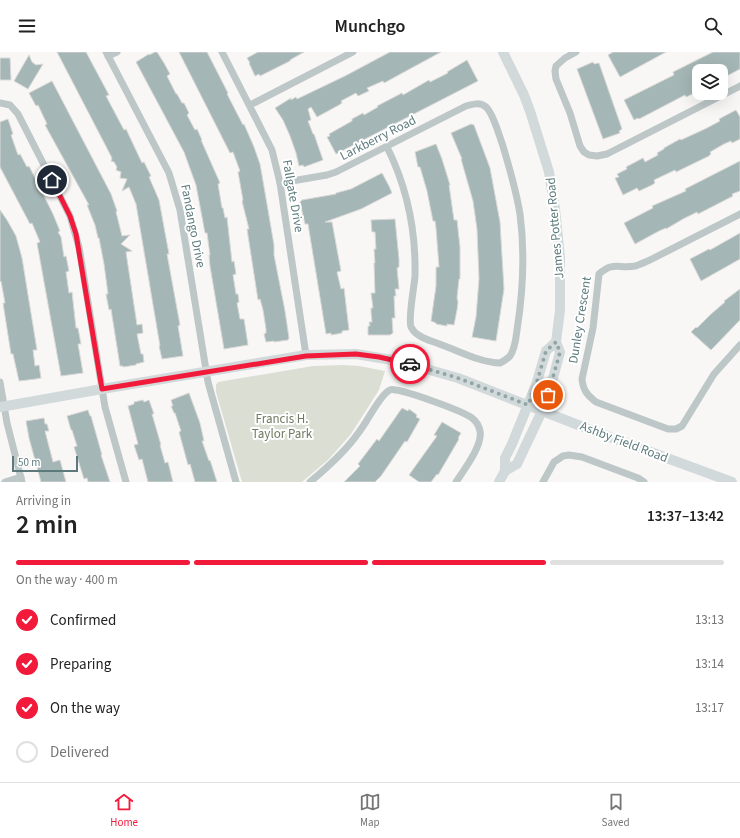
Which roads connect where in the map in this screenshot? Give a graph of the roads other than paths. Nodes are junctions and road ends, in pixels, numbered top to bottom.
1 (117, 52) edge
2 (222, 52) edge
3 (353, 52) edge
4 (503, 52) edge
5 (576, 52) edge
6 (107, 54) edge
7 (740, 86) edge
8 (0, 104) edge
9 (250, 105) junction
10 (386, 147) junction
11 (280, 184) junction
12 (740, 214) edge
13 (556, 342) junction
14 (740, 345) edge
15 (306, 356) junction
16 (206, 372) junction
17 (0, 382) edge
18 (102, 389) junction
19 (528, 405) junction
20 (2, 407) edge
21 (542, 411) junction
22 (506, 471) junction
23 (21, 480) edge
24 (5, 482) edge
25 (126, 482) edge
26 (236, 482) edge
27 (310, 482) edge
28 (456, 482) edge
29 (499, 482) edge
30 (543, 482) edge
31 (644, 482) edge
32 (732, 482) edge

1 - 6 street
2 - 9 street, Fallgate Drive
3 - 9 street
4 - 13 street, James Potter Road
5 - 7 street
6 - 16 street, Fandango Drive
8 - 18 street
9 - 11 street, Fallgate Drive
10 - 10 street, Larkberry Road
10 - 11 street, Larkberry Road
11 - 15 street, Fallgate Drive
12 - 14 street, Dunley Crescent
13 - 19 street
13 - 21 street, James Potter Road
15 - 16 street, Ashby Field Road
15 - 19 street, Ashby Field Road
16 - 18 street, Ashby Field Road
16 - 26 street, Fandango Drive
17 - 20 street
18 - 20 street, Ashby Field Road
18 - 25 street
19 - 21 street, Ashby Field Road
19 - 22 street
20 - 23 street
21 - 22 street, James Potter Road
21 - 32 street, Ashby Field Road
22 - 29 street
23 - 24 street
27 - 28 street
30 - 31 street

